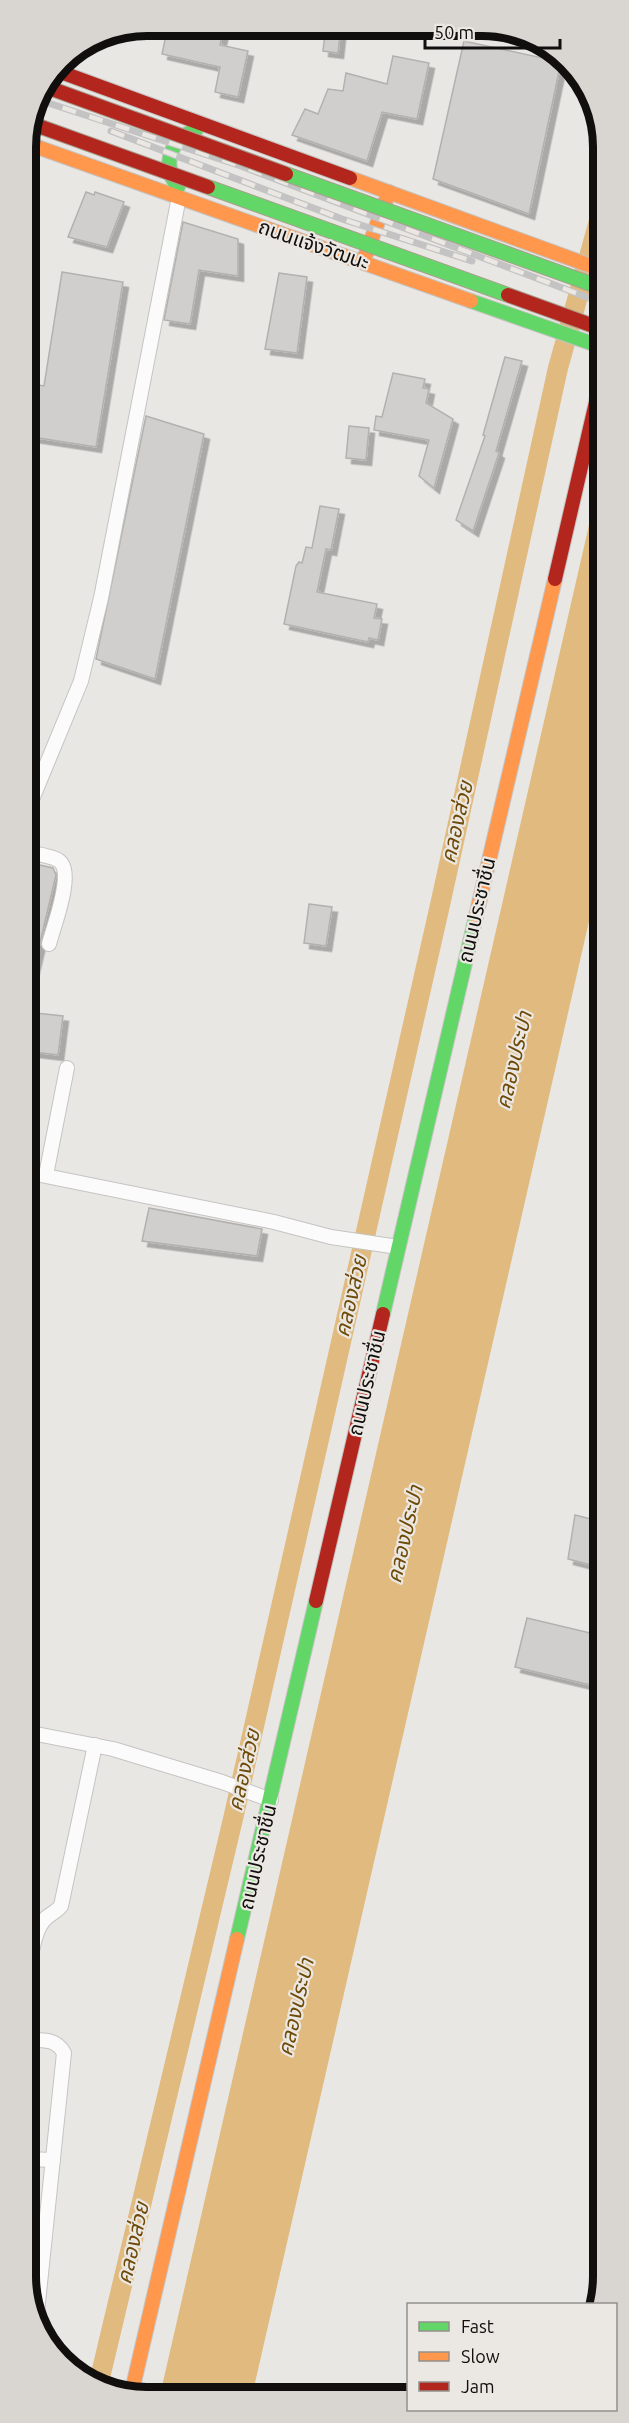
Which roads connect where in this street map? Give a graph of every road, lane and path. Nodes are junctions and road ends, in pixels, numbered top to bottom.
1 (65, 73) edge
2 (53, 89) edge
3 (145, 102) junction
4 (38, 126) edge
5 (216, 127) junction
6 (36, 147) edge
7 (114, 174) junction
8 (389, 192) junction
9 (185, 199) junction
10 (363, 262) junction
11 (593, 266) edge
12 (593, 285) edge
13 (593, 325) edge
14 (593, 344) edge
15 (593, 413) edge
16 (36, 790) edge
17 (36, 854) edge
18 (48, 944) dead end
19 (67, 1068) dead end
20 (36, 1174) edge
21 (46, 1175) junction
22 (392, 1246) junction
23 (36, 1734) edge
24 (95, 1745) junction
25 (266, 1798) junction
26 (36, 1936) edge
27 (36, 2040) edge
28 (36, 2159) edge
29 (53, 2160) junction
30 (36, 2268) edge
31 (42, 2268) junction
32 (39, 2299) edge
33 (133, 2386) edge

1 - 3 main road
2 - 12 main road, bridge
3 - 5 main road
3 - 7 main road
4 - 13 main road, ถนนแจ้งวัฒนะ, bridge
5 - 8 main road
5 - 9 main road
6 - 7 main road, ถนนแจ้งวัฒนะ
7 - 9 main road, ถนนแจ้งวัฒนะ
8 - 10 main road
8 - 11 main road
9 - 10 main road, ถนนแจ้งวัฒนะ
9 - 16 street
10 - 14 main road, ถนนแจ้งวัฒนะ
15 - 22 main road, ถนนประชาชื่น
17 - 18 street
19 - 21 street
20 - 21 street
21 - 22 street
22 - 25 main road, ถนนประชาชื่น
23 - 24 street
24 - 25 street
24 - 26 street
25 - 33 main road, ถนนประชาชื่น
27 - 29 street
28 - 29 street
29 - 31 street
30 - 31 street
31 - 32 street

